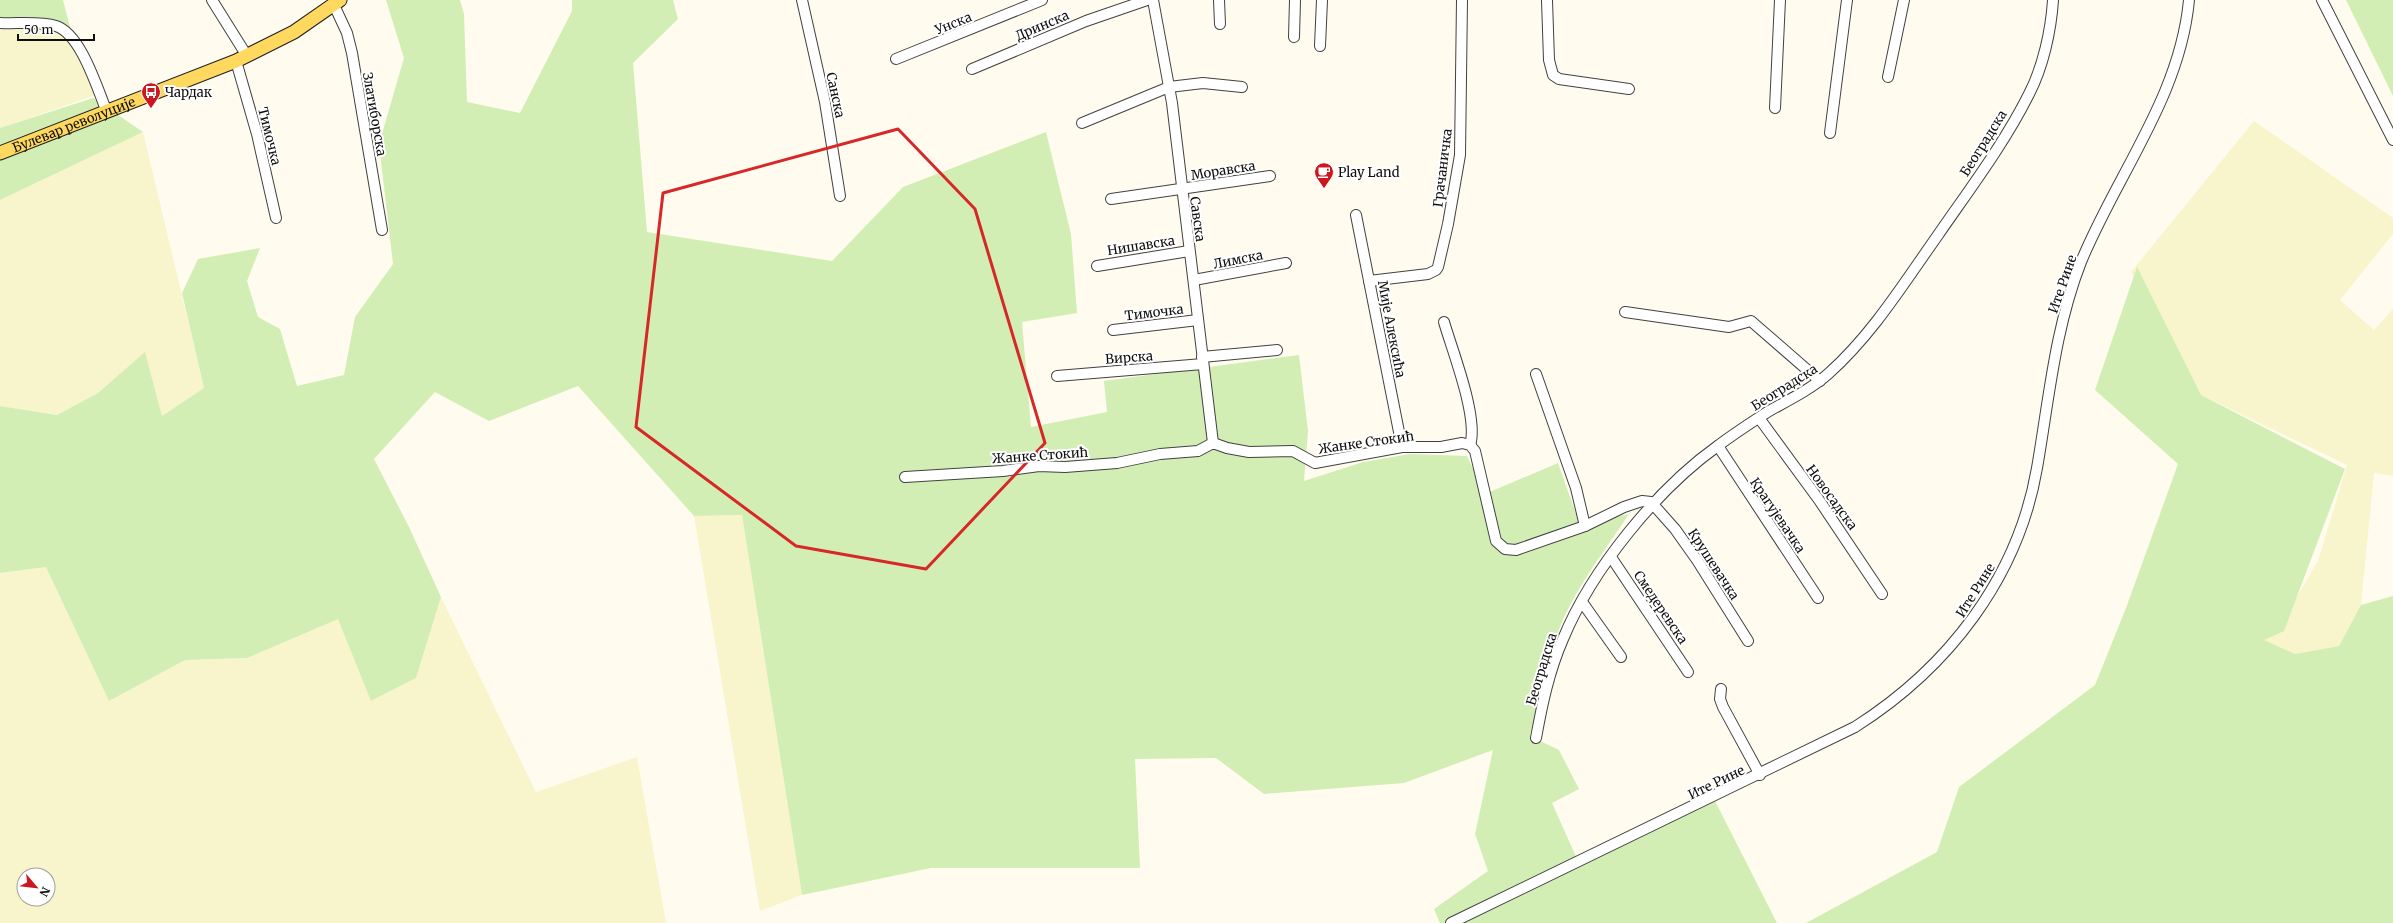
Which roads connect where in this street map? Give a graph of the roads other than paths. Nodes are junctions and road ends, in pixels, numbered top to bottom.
1 (212, 0) edge
2 (802, 0) edge
3 (1042, 0) edge
4 (1147, 0) edge
5 (1153, 0) edge
6 (1219, 0) edge
7 (1295, 0) edge
8 (1322, 0) edge
9 (1462, 0) edge
10 (1547, 0) edge
11 (1780, 0) edge
12 (1847, 0) edge
13 (1904, 0) edge
14 (2053, 0) edge
15 (2189, 0) edge
16 (2322, 0) edge
17 (337, 2) edge
18 (0, 23) edge
19 (1220, 24) dead end
20 (1294, 37) dead end
21 (1320, 46) dead end
22 (242, 59) junction
23 (896, 59) dead end
24 (972, 69) dead end
25 (1888, 77) dead end
26 (1169, 87) junction
27 (1242, 87) dead end
28 (1629, 89) dead end
29 (1775, 108) dead end
30 (107, 112) junction
31 (1082, 123) dead end
32 (1830, 133) dead end
33 (2393, 140) edge
34 (0, 153) edge
35 (1270, 176) dead end
36 (1181, 190) junction
37 (840, 196) dead end
38 (1111, 199) dead end
39 (1356, 215) dead end
40 (276, 218) dead end
41 (382, 230) dead end
42 (1189, 251) junction
43 (1286, 263) dead end
44 (1097, 266) dead end
45 (1194, 280) junction
46 (1370, 281) junction
47 (1625, 312) dead end
48 (1198, 320) junction
49 (1444, 322) dead end
50 (1113, 330) dead end
51 (1277, 350) dead end
52 (1203, 361) junction
53 (1536, 374) dead end
54 (1057, 376) dead end
55 (1820, 381) junction
56 (1759, 418) junction
57 (1213, 443) junction
58 (1470, 445) junction
59 (1718, 446) junction
60 (1402, 447) junction
61 (906, 477) dead end
62 (1654, 503) junction
63 (1585, 526) junction
64 (1611, 557) junction
65 (1882, 594) dead end
66 (1818, 598) dead end
67 (1582, 602) junction
68 (1748, 641) dead end
69 (1621, 657) dead end
70 (1688, 672) dead end
71 (1721, 689) dead end
72 (1536, 738) dead end
73 (1760, 775) junction
74 (1451, 923) edge

1 - 22 street, Тимочка
2 - 37 street, Санска
3 - 23 street, Унска
4 - 24 street, Дринска
5 - 26 street, Савска
6 - 19 street
7 - 20 street
8 - 21 street
9 - 46 street, Грачаничка
10 - 28 street
11 - 29 street
12 - 32 street
13 - 25 street
14 - 55 street, Београдска
15 - 73 street, Ите Рине
16 - 33 street
17 - 22 main road, Булевар револуције
17 - 41 street, Златиборска
18 - 30 street
22 - 30 main road, Булевар револуције
22 - 40 street, Тимочка
26 - 27 street
26 - 31 street
26 - 36 street, Савска
30 - 34 main road, Булевар револуције
35 - 36 street, Моравска
36 - 38 street, Моравска
36 - 42 street, Савска
39 - 46 street, Мије Алексића
42 - 44 street, Нишавска
42 - 45 street, Савска
43 - 45 street, Лимска
45 - 48 street, Савска
46 - 60 street, Мије Алексића
47 - 55 street
48 - 50 street, Тимочка
48 - 52 street, Савска
49 - 58 street
51 - 52 street, Вирска
52 - 54 street, Вирска
52 - 57 street, Савска
53 - 63 street
55 - 56 street, Београдска
56 - 59 street, Београдска
56 - 65 street, Новосадска
57 - 60 street, Жанке Стокић
57 - 61 street, Жанке Стокић
58 - 60 street, Жанке Стокић
58 - 63 street
59 - 62 street, Београдска
59 - 66 street, Крагујевачка
62 - 63 street
62 - 64 street, Београдска
62 - 68 street, Крушевачка
64 - 67 street, Београдска
64 - 70 street, Смедеревска
67 - 69 street
67 - 72 street, Београдска
71 - 73 street
73 - 74 street, Ите Рине

